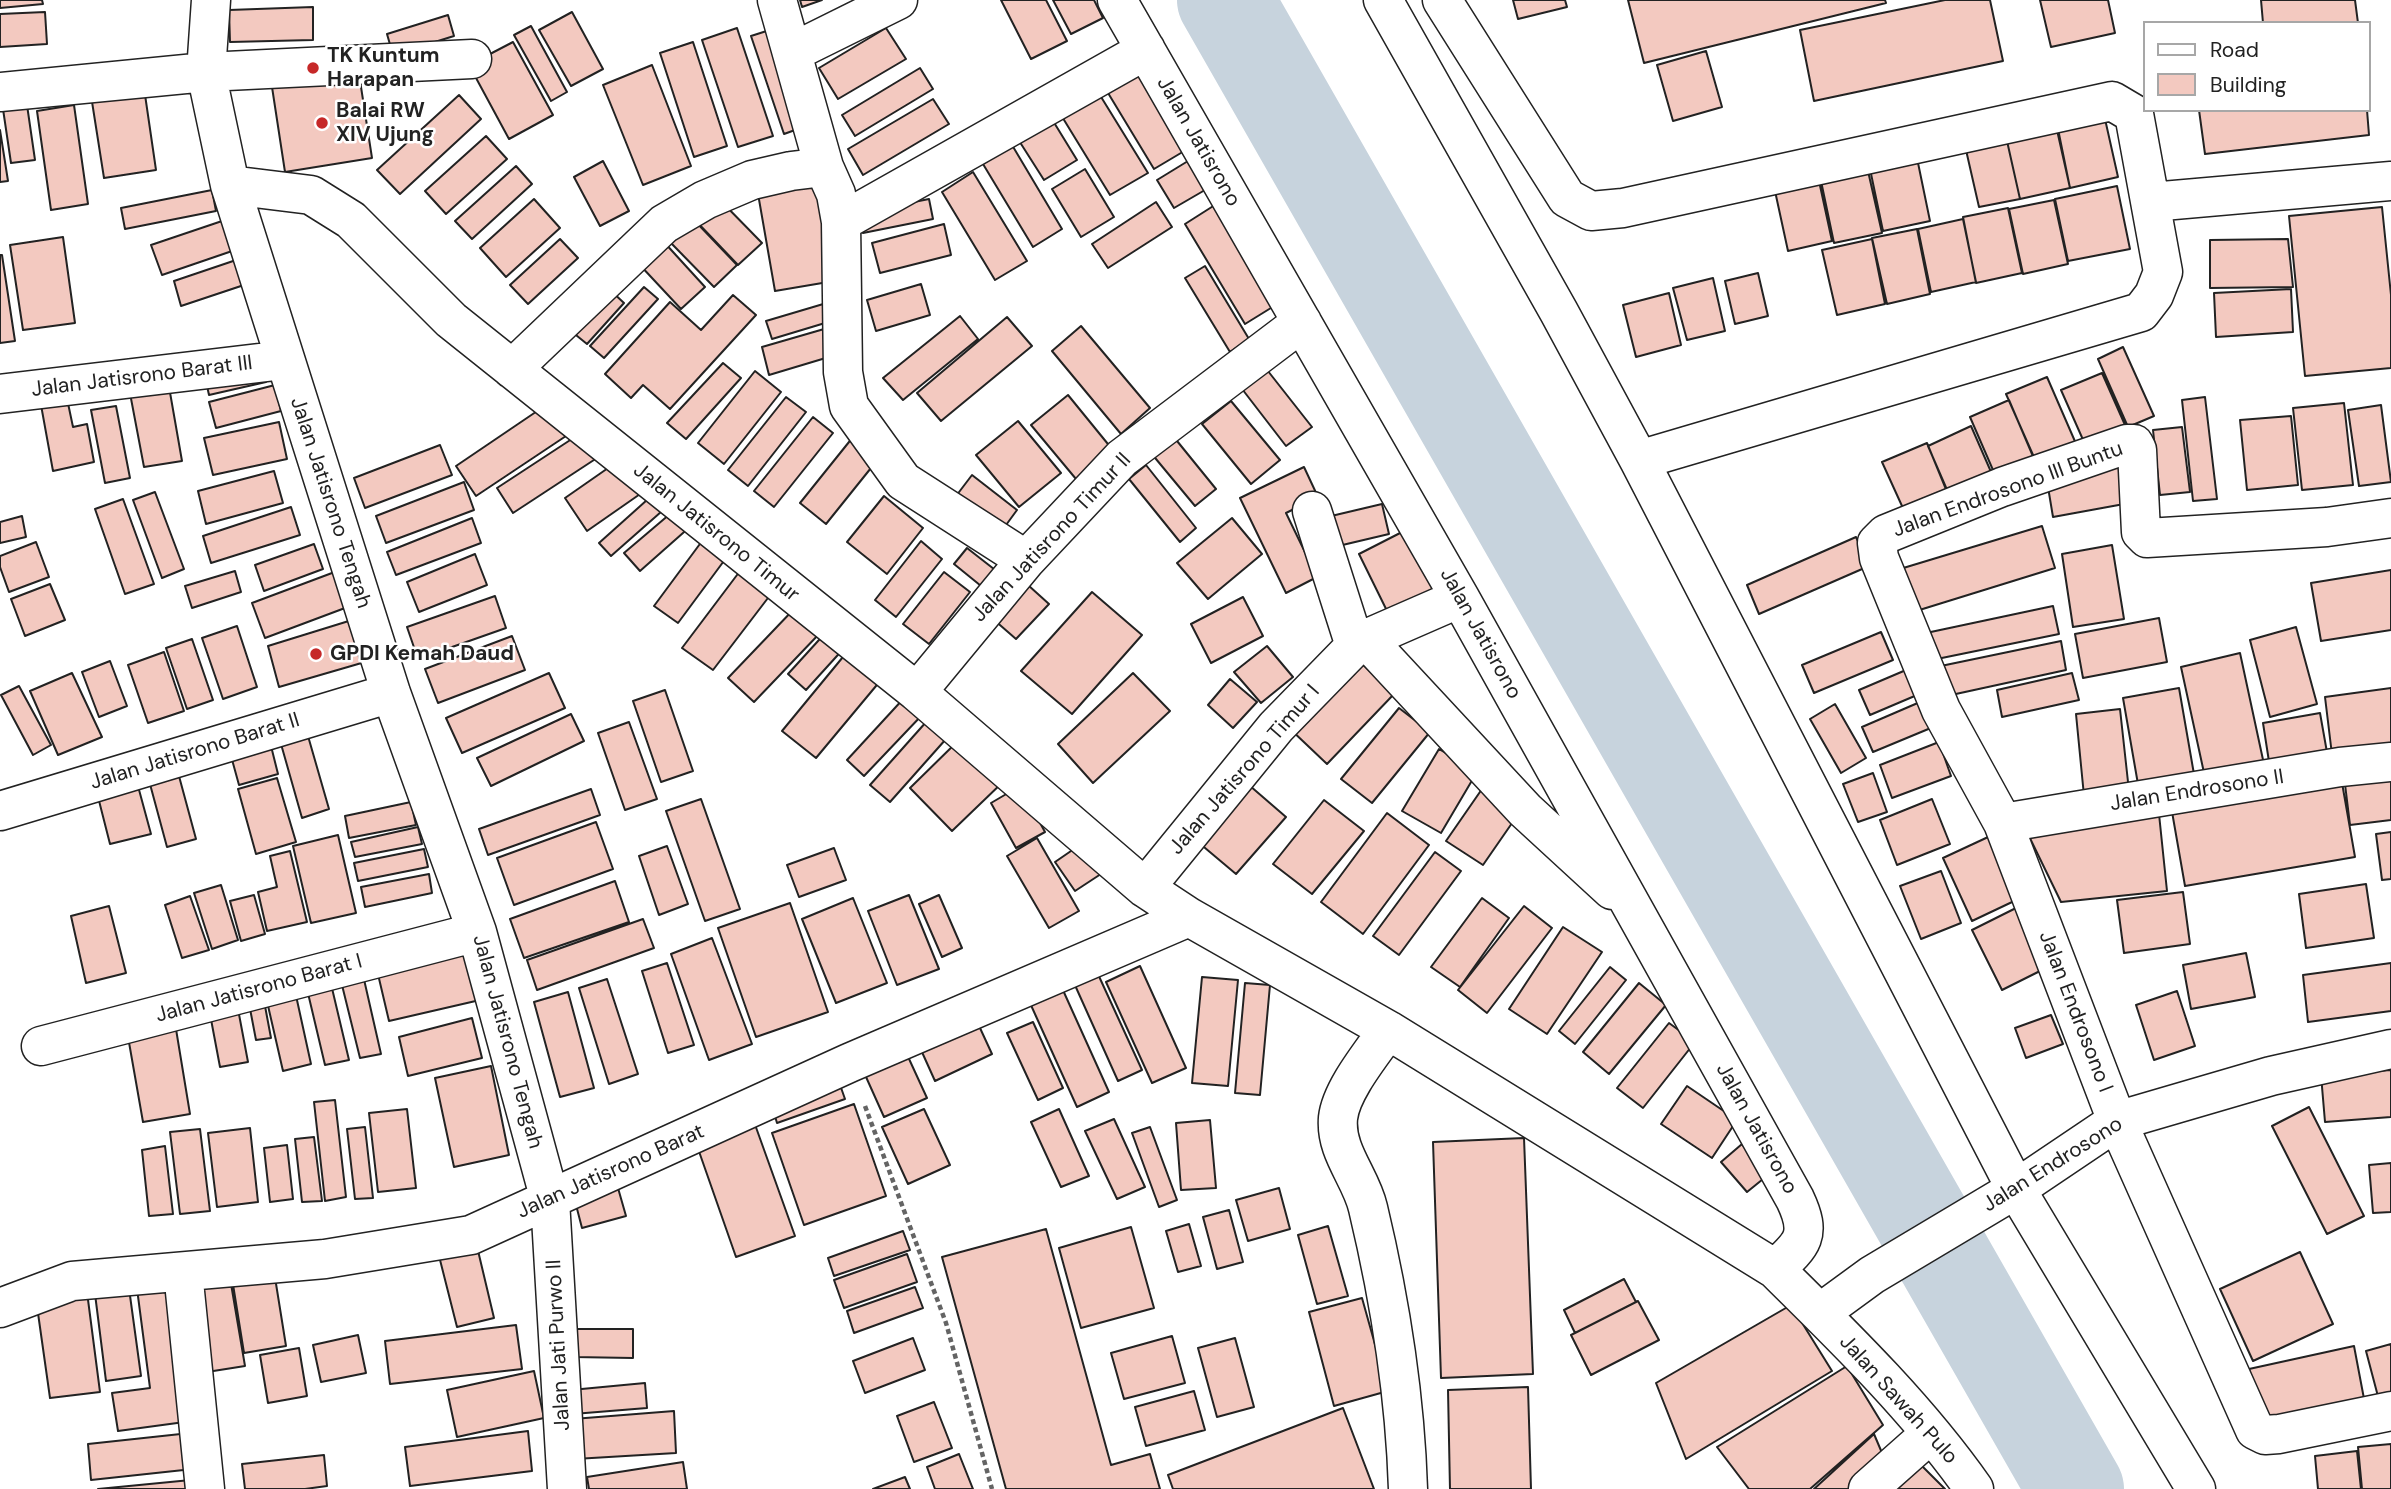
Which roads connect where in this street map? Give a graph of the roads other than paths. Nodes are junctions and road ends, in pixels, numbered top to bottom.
1 (211, 0) edge
2 (777, 0) edge
3 (898, 0) edge
4 (1117, 0) edge
5 (1383, 0) edge
6 (1442, 0) edge
7 (1146, 50) junction
8 (793, 52) junction
9 (472, 59) dead end
10 (206, 72) junction
11 (0, 92) edge
12 (824, 167) junction
13 (2391, 181) edge
14 (230, 185) junction
15 (2151, 202) junction
16 (841, 222) junction
17 (1302, 322) junction
18 (285, 360) junction
19 (512, 369) junction
20 (0, 394) edge
21 (1639, 460) junction
22 (1312, 511) dead end
23 (2391, 518) edge
24 (1877, 543) joint
25 (1026, 560) junction
26 (1460, 598) junction
27 (1360, 643) junction
28 (917, 692) junction
29 (391, 693) junction
30 (2391, 762) edge
31 (0, 811) edge
32 (2003, 823) junction
33 (1145, 888) junction
34 (1636, 912) junction
35 (1189, 917) junction
36 (477, 932) junction
37 (1388, 1030) junction
38 (41, 1046) dead end
39 (2391, 1049) edge
40 (2117, 1121) junction
41 (2003, 1196) junction
42 (550, 1200) junction
43 (1775, 1269) junction
44 (183, 1272) junction
45 (0, 1308) edge
46 (1820, 1313) junction
47 (2391, 1411) edge
48 (1930, 1434) junction
49 (205, 1489) edge
50 (567, 1489) edge
51 (1408, 1489) edge
52 (1868, 1489) edge
53 (1974, 1489) edge
54 (2196, 1489) edge

1 - 10 street, Jalan Jatisrono Tengah
2 - 8 street
3 - 8 street
4 - 7 street, Jalan Jatisrono
5 - 21 street
6 - 15 street
7 - 16 street
7 - 17 street, Jalan Jatisrono
8 - 12 street
9 - 10 street
10 - 11 street
10 - 14 street, Jalan Jatisrono Tengah
12 - 16 street
12 - 19 street
13 - 15 street
14 - 18 street, Jalan Jatisrono Tengah
14 - 19 street, Jalan Jatisrono Timur
15 - 21 street
16 - 25 street
17 - 25 street, Jalan Jatisrono Timur II
17 - 26 street, Jalan Jatisrono
18 - 20 street, Jalan Jatisrono Barat III
18 - 29 street, Jalan Jatisrono Tengah
19 - 28 street, Jalan Jatisrono Timur
21 - 41 street
22 - 27 street
23 - 24 street, Jalan Endrosono III Buntu
24 - 32 street, Jalan Endrosono I
25 - 28 street, Jalan Jatisrono Timur II
26 - 27 street, Jalan Jatisrono Timur I
26 - 34 street, Jalan Jatisrono
27 - 33 street, Jalan Jatisrono Timur I
27 - 34 street
28 - 33 street, Jalan Jatisrono Timur
29 - 31 street, Jalan Jatisrono Barat II
29 - 36 street, Jalan Jatisrono Tengah
30 - 32 street, Jalan Endrosono II
32 - 40 street, Jalan Endrosono I
33 - 35 street, Jalan Jatisrono Timur
34 - 43 street, Jalan Jatisrono
35 - 37 street
35 - 42 street, Jalan Jatisrono Barat
36 - 38 street, Jalan Jatisrono Barat I
36 - 42 street, Jalan Jatisrono Tengah
37 - 43 street
37 - 51 street
39 - 40 street, Jalan Endrosono
40 - 41 street, Jalan Endrosono
40 - 47 street, Jalan Endrosono I
41 - 46 street, Jalan Endrosono
41 - 54 street
42 - 44 street, Jalan Jatisrono Barat
42 - 50 street, Jalan Jati Purwo II
43 - 46 street
44 - 45 street, Jalan Jatisrono Barat
44 - 49 street
46 - 48 street, Jalan Sawah Pulo
48 - 52 street
48 - 53 street, Jalan Sawah Pulo

